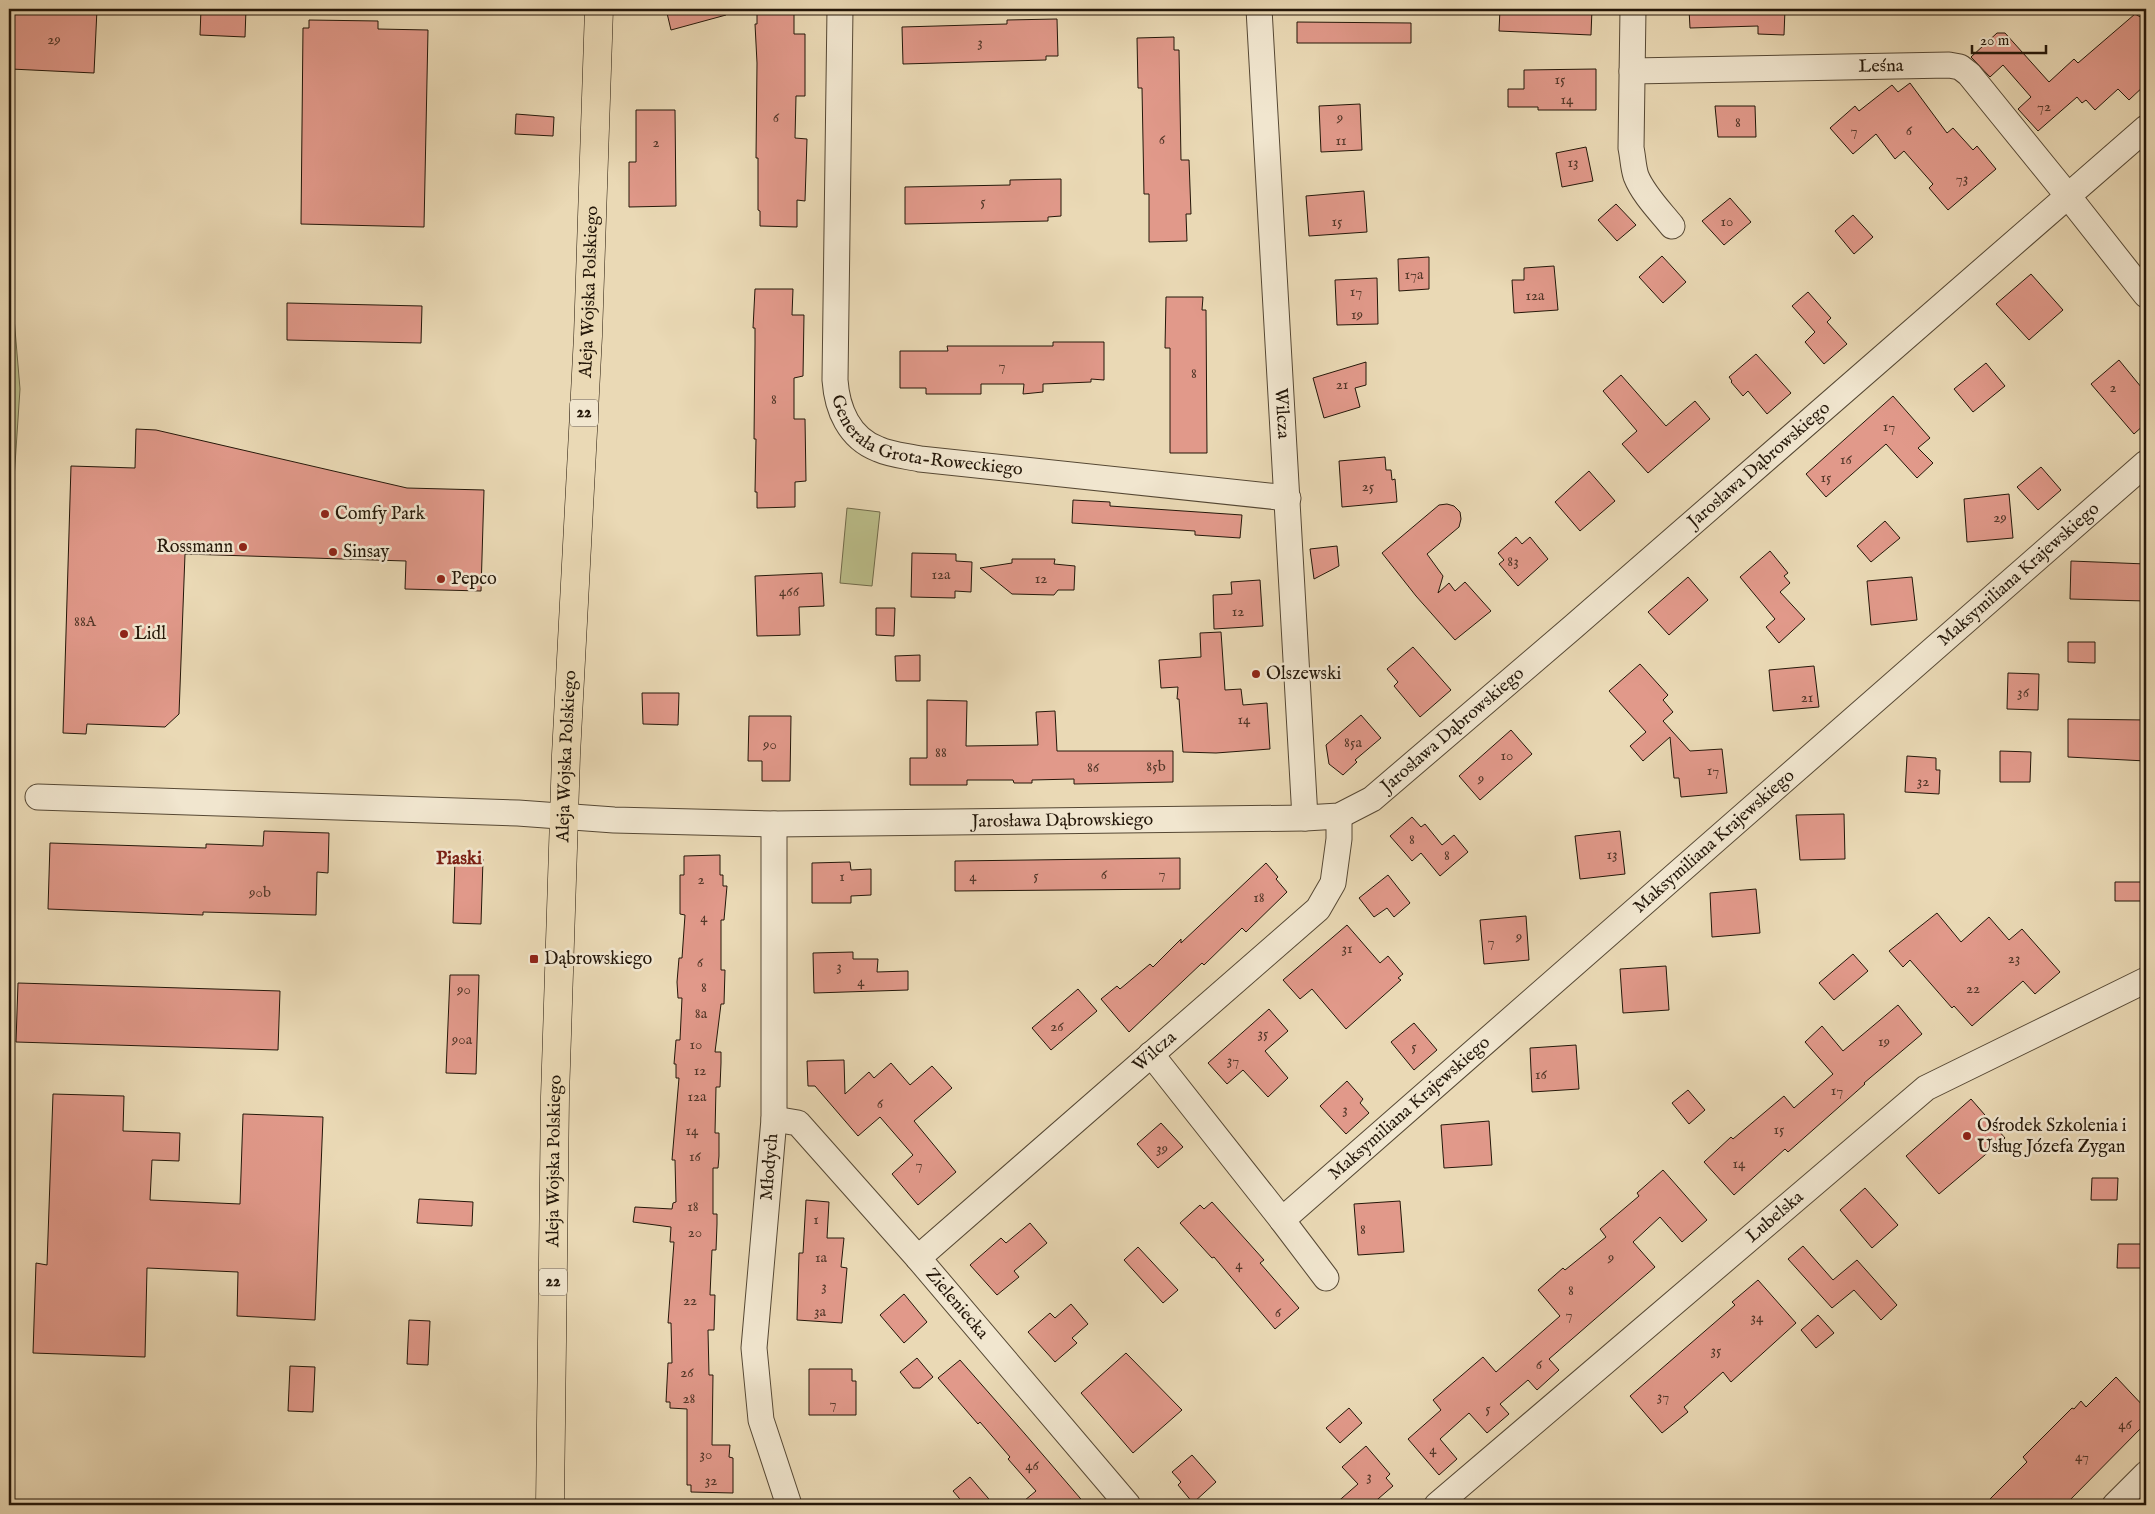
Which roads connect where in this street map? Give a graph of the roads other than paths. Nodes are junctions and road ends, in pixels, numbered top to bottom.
1 (599, 9) edge
2 (840, 9) edge
3 (1259, 9) edge
4 (1633, 9) edge
5 (1632, 71) junction
6 (2146, 128) edge
7 (2068, 196) junction
8 (1672, 226) dead end
9 (2146, 295) edge
10 (2146, 463) edge
11 (1288, 498) junction
12 (38, 797) dead end
13 (1339, 816) junction
14 (565, 817) junction
15 (1305, 818) junction
16 (774, 824) junction
17 (2146, 980) edge
18 (1151, 1054) junction
19 (774, 1119) junction
20 (1282, 1220) junction
21 (918, 1258) junction
22 (1326, 1278) dead end
23 (2146, 1474) edge
24 (550, 1505) edge
25 (789, 1505) edge
26 (1128, 1505) edge
27 (1437, 1505) edge
28 (2115, 1505) edge

1 - 14 main road, Aleja Wojska Polskiego / 22
2 - 11 street, Generała Grota-Roweckiego
3 - 11 street, Wilcza
4 - 5 street
5 - 7 street, Leśna
5 - 8 street
6 - 7 street, Jarosława Dąbrowskiego
7 - 9 street
7 - 13 street, Jarosława Dąbrowskiego
10 - 20 street, Maksymiliana Krajewskiego
11 - 15 street, Wilcza
12 - 14 street, Jarosława Dąbrowskiego
13 - 15 street, Jarosława Dąbrowskiego
13 - 18 street, Wilcza
14 - 16 street, Jarosława Dąbrowskiego
14 - 24 main road, Aleja Wojska Polskiego / 22
15 - 16 street, Jarosława Dąbrowskiego
16 - 19 street, Młodych
17 - 27 street, Lubelska
18 - 20 street
18 - 21 street, Wilcza
19 - 21 street, Zieleniecka
19 - 25 street, Młodych
20 - 22 street
21 - 26 street, Zieleniecka
23 - 28 street

